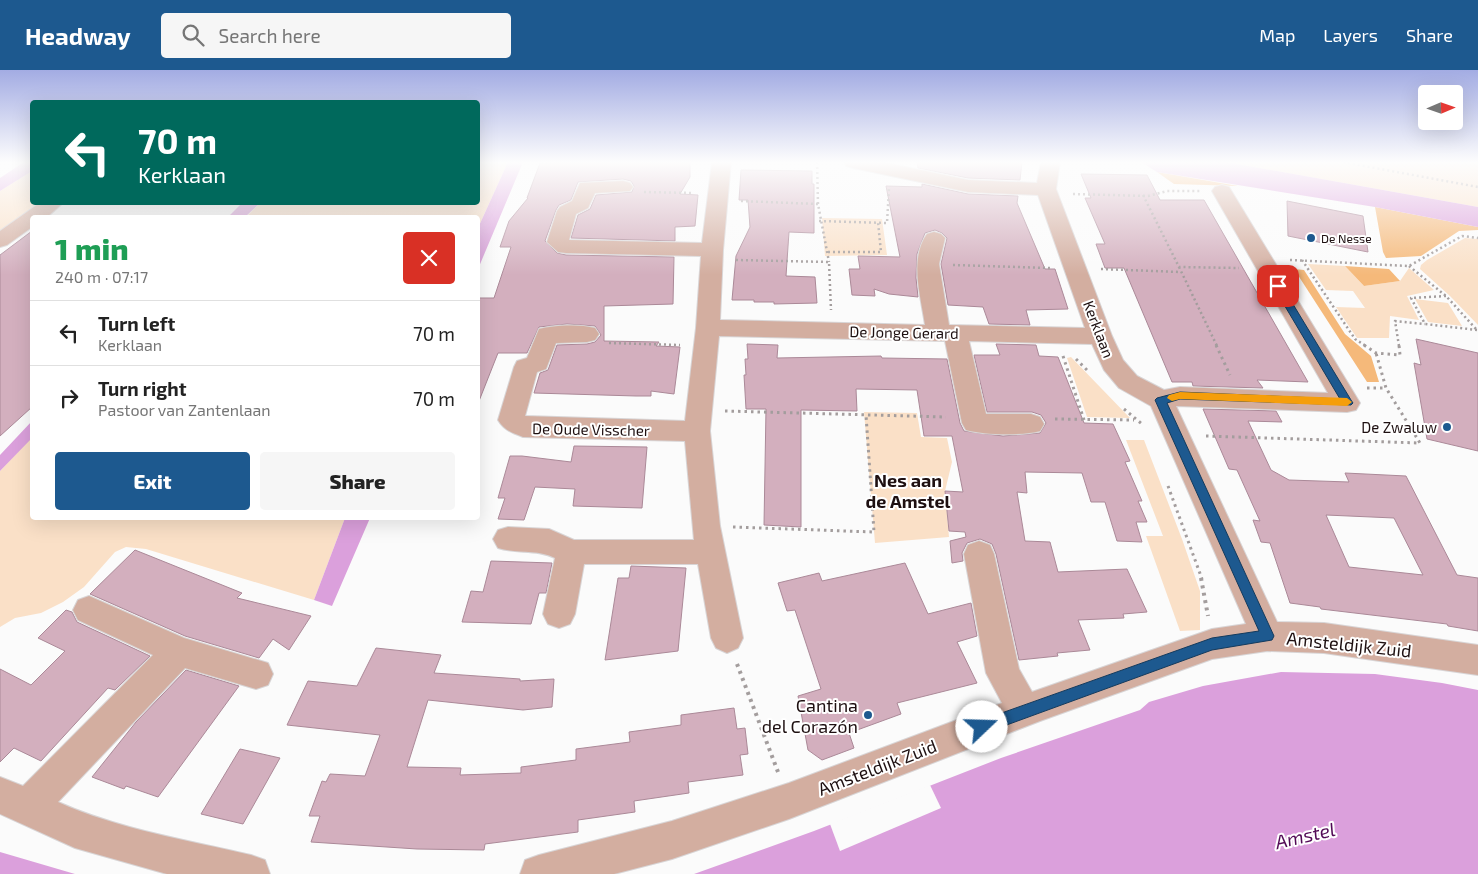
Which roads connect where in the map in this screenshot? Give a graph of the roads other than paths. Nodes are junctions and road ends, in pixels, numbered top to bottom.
1 (583, 200) edge
2 (719, 200) edge
3 (1049, 200) edge
4 (1227, 200) edge
5 (50, 205) edge
6 (37, 215) edge
7 (30, 220) edge
8 (934, 238) dead end
9 (0, 241) edge
10 (712, 255) junction
11 (946, 333) junction
12 (587, 334) road end
13 (1100, 336) junction
14 (707, 337) junction
15 (1160, 400) junction
16 (698, 420) junction
17 (1028, 424) road end
18 (508, 539) dead end
19 (708, 539) junction
20 (571, 552) junction
21 (979, 554) dead end
22 (89, 610) dead end
23 (559, 614) dead end
24 (1267, 636) junction
25 (727, 638) road end
26 (179, 651) junction
27 (1478, 660) edge
28 (256, 674) dead end
29 (1024, 711) junction
30 (14, 802) edge
31 (250, 874) edge
32 (539, 874) edge

1 - 10 street
2 - 10 street
3 - 13 street, Kerklaan
4 - 15 street
5 - 6 street
7 - 9 street
8 - 11 street
10 - 14 street
11 - 13 street, De Jonge Gerard
11 - 14 street, De Jonge Gerard
11 - 17 street
12 - 16 street, De Oude Visscher
13 - 15 street, Kerklaan
14 - 16 street
15 - 24 street
16 - 19 street
18 - 20 street
19 - 20 street
19 - 25 street
20 - 23 street
21 - 29 street
22 - 26 street
24 - 27 street, Amsteldijk Zuid
24 - 29 street, Amsteldijk Zuid
26 - 28 street
26 - 30 street
29 - 32 street, Amsteldijk Zuid
30 - 31 street

